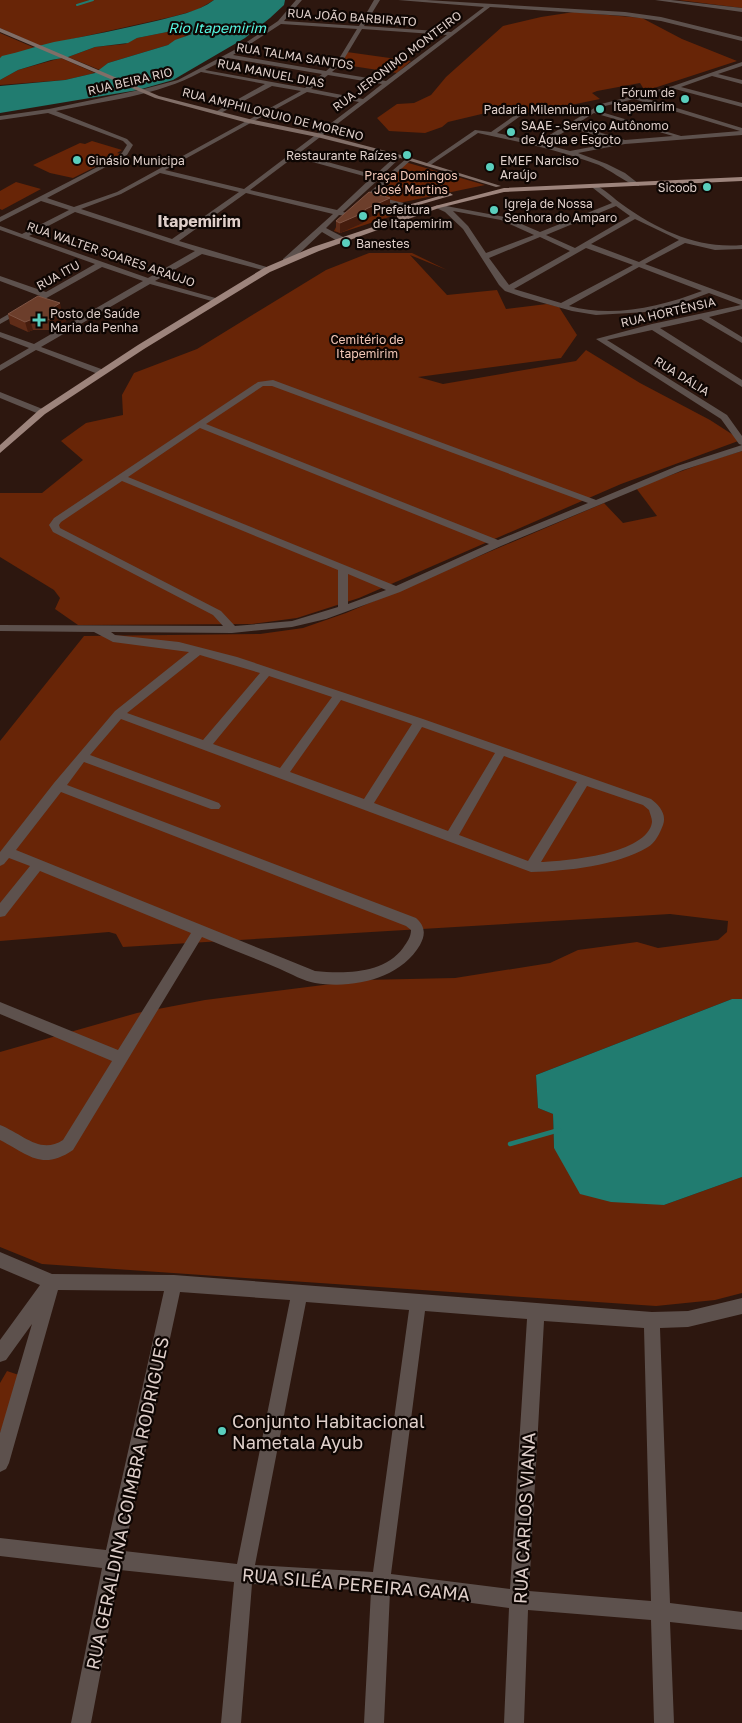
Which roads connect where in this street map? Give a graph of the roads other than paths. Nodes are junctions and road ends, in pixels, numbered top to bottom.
1 (299, 0) edge
2 (377, 0) edge
3 (401, 0) edge
4 (658, 0) edge
5 (525, 1) edge
6 (490, 5) junction
7 (506, 7) junction
8 (536, 8) junction
9 (742, 10) edge
10 (280, 22) junction
11 (361, 28) junction
12 (0, 30) edge
13 (742, 31) edge
14 (453, 34) junction
15 (733, 36) junction
16 (742, 39) edge
17 (227, 56) junction
18 (742, 64) edge
19 (202, 71) junction
20 (327, 73) junction
21 (711, 74) junction
22 (742, 82) edge
23 (388, 83) junction
24 (270, 84) junction
25 (675, 87) junction
26 (144, 91) junction
27 (305, 91) junction
28 (634, 97) junction
29 (365, 101) junction
30 (742, 106) edge
31 (49, 111) junction
32 (592, 111) junction
33 (219, 112) junction
34 (523, 112) dead end
35 (0, 118) edge
36 (248, 121) junction
37 (570, 125) junction
38 (742, 132) edge
39 (492, 134) junction
40 (317, 135) junction
41 (687, 138) junction
42 (625, 142) junction
43 (538, 145) junction
44 (568, 154) junction
45 (294, 155) junction
46 (399, 156) junction
47 (409, 159) junction
48 (427, 165) junction
49 (159, 171) junction
50 (377, 177) junction
51 (386, 180) junction
52 (742, 180) edge
53 (637, 185) junction
54 (596, 187) junction
55 (501, 188) junction
56 (489, 190) junction
57 (245, 191) junction
58 (358, 194) junction
59 (369, 196) junction
60 (42, 199) junction
61 (616, 204) junction
62 (410, 206) junction
63 (437, 207) junction
64 (446, 208) junction
65 (76, 209) junction
66 (337, 212) junction
67 (636, 216) junction
68 (398, 219) junction
69 (0, 220) edge
70 (0, 228) edge
71 (320, 228) junction
72 (541, 235) junction
73 (23, 236) junction
74 (342, 240) junction
75 (685, 240) junction
76 (173, 242) junction
77 (586, 245) junction
78 (742, 247) edge
79 (201, 251) junction
80 (576, 251) junction
81 (484, 257) junction
82 (286, 261) junction
83 (101, 264) junction
84 (639, 265) junction
85 (267, 270) junction
86 (0, 278) edge
87 (149, 281) junction
88 (508, 289) junction
89 (710, 290) junction
90 (46, 295) junction
91 (216, 301) junction
92 (742, 305) edge
93 (562, 306) junction
94 (701, 315) junction
95 (0, 322) edge
96 (652, 326) junction
97 (0, 334) edge
98 (600, 339) joint
99 (742, 341) edge
100 (35, 347) junction
101 (0, 370) edge
102 (101, 372) junction
103 (742, 384) edge
104 (0, 395) edge
105 (42, 412) junction
106 (200, 425) junction
107 (742, 442) edge
108 (742, 448) edge
109 (0, 450) edge
110 (121, 477) junction
111 (597, 503) junction
112 (498, 544) junction
113 (343, 567) junction
114 (396, 590) junction
115 (343, 609) junction
116 (0, 628) edge
117 (98, 630) junction
118 (232, 630) junction
119 (199, 650) junction
120 (267, 671) junction
121 (339, 695) junction
122 (119, 714) junction
123 (419, 722) junction
124 (206, 745) junction
125 (501, 752) junction
126 (82, 758) junction
127 (282, 774) junction
128 (585, 780) junction
129 (58, 786) junction
130 (367, 805) junction
131 (215, 806) dead end
132 (451, 837) junction
133 (3, 856) edge
134 (38, 865) junction
135 (531, 867) junction
136 (0, 912) edge
137 (200, 930) junction
138 (0, 1008) edge
139 (120, 1058) junction
140 (0, 1132) edge
141 (0, 1260) edge
142 (52, 1282) junction
143 (174, 1282) junction
144 (300, 1292) junction
145 (418, 1302) junction
146 (742, 1306) edge
147 (536, 1312) junction
148 (652, 1320) junction
149 (0, 1354) edge
150 (0, 1462) edge
151 (0, 1547) edge
152 (113, 1559) junction
153 (244, 1574) junction
154 (381, 1582) junction
155 (519, 1600) junction
156 (661, 1611) junction
157 (742, 1621) edge
158 (81, 1723) edge
159 (231, 1723) edge
160 (374, 1723) edge
161 (514, 1723) edge
162 (664, 1723) edge

1 - 10 street, RUA BEIRA RIO
2 - 11 street
3 - 6 street
4 - 9 street
5 - 7 street
5 - 8 street
6 - 7 street
6 - 14 street, RUA JERONIMO MONTEIRO
7 - 8 street
8 - 15 street
10 - 11 street, RUA JOÃO BARBIRATO
10 - 17 street, RUA BEIRA RIO
11 - 14 street, RUA JOÃO BARBIRATO
11 - 20 street
12 - 26 main road, RUA AMPHILOQUIO DE MORENO
13 - 15 street
14 - 23 street, RUA JERONIMO MONTEIRO
15 - 16 street
17 - 19 street, RUA BEIRA RIO
17 - 20 street, RUA TALMA SANTOS
18 - 21 street
19 - 24 street, RUA MANUEL DIAS
19 - 26 street, RUA BEIRA RIO
20 - 23 street, RUA TALMA SANTOS
20 - 27 street
21 - 22 street
21 - 25 street
23 - 29 street, RUA JERONIMO MONTEIRO
24 - 27 street, RUA MANUEL DIAS
24 - 33 street
25 - 28 street
25 - 30 street
26 - 31 street, RUA BEIRA RIO
26 - 33 main road, RUA AMPHILOQUIO DE MORENO
27 - 29 street, RUA MANUEL DIAS
27 - 36 street
28 - 32 street
28 - 38 street
29 - 40 street, RUA JERONIMO MONTEIRO
31 - 35 street, RUA BEIRA RIO
31 - 60 street
32 - 37 street
32 - 41 street
33 - 36 main road, RUA AMPHILOQUIO DE MORENO
34 - 39 street
36 - 40 main road, RUA AMPHILOQUIO DE MORENO
36 - 49 street
37 - 42 street
37 - 43 street
38 - 41 street
39 - 43 street
39 - 48 street
40 - 45 street, RUA JERONIMO MONTEIRO
40 - 46 main road, RUA AMPHILOQUIO DE MORENO
41 - 42 street
42 - 44 street
43 - 44 street
44 - 53 street
45 - 50 street
45 - 57 street, RUA JERONIMO MONTEIRO
46 - 47 main road, RUA AMPHILOQUIO DE MORENO
46 - 50 street
47 - 48 main road
47 - 51 street
48 - 55 main road
49 - 57 street
49 - 65 street
50 - 51 street
50 - 58 street
51 - 59 street
52 - 53 main road
53 - 54 main road
54 - 55 main road
54 - 61 street
55 - 56 main road
56 - 62 main road
56 - 63 main road
57 - 66 street
57 - 76 street, RUA JERONIMO MONTEIRO
58 - 59 street
58 - 66 street
59 - 62 street
59 - 66 street
60 - 65 street
60 - 69 street
61 - 67 street
61 - 72 street
62 - 68 main road
63 - 64 street
63 - 68 main road
64 - 72 street
64 - 81 street
65 - 73 street
65 - 76 street
66 - 71 street
67 - 75 street
67 - 77 street
68 - 74 main road
70 - 73 street, RUA WALTER SOARES ARAUJO
71 - 74 street
71 - 82 street
72 - 80 street
72 - 81 street
73 - 83 street, RUA WALTER SOARES ARAUJO
74 - 82 main road
75 - 78 street
75 - 84 street
76 - 79 street
77 - 80 street
77 - 84 street
79 - 85 street
79 - 87 street
80 - 88 street
81 - 88 street
82 - 85 main road
83 - 87 street, RUA WALTER SOARES ARAUJO
83 - 90 street, RUA ITU
84 - 89 street
84 - 93 street
85 - 91 main road
86 - 90 street
87 - 91 street, RUA WALTER SOARES ARAUJO
87 - 100 street
88 - 93 street
89 - 92 street
89 - 93 street
90 - 95 street, RUA ITU
91 - 102 main road
92 - 94 street, RUA HORTÊNSIA
94 - 96 street, RUA HORTÊNSIA
94 - 99 street
96 - 98 street, RUA HORTÊNSIA
96 - 103 street
97 - 100 street
98 - 107 street, RUA DÁLIA
100 - 101 street
100 - 102 street
102 - 105 main road
104 - 105 street
105 - 109 main road
106 - 110 street
106 - 111 street
106 - 112 street
108 - 111 street
110 - 113 street
110 - 118 street
111 - 112 street
112 - 114 street
113 - 114 street
113 - 115 street
114 - 115 street
115 - 118 street
116 - 117 street
117 - 118 street
117 - 119 street
119 - 120 street
119 - 122 street
120 - 121 street
120 - 124 street
121 - 123 street
121 - 127 street
122 - 124 street
122 - 126 street
123 - 125 street
123 - 130 street
124 - 127 street
125 - 128 street
125 - 132 street
126 - 129 street
126 - 131 street
127 - 130 street
128 - 135 street
128 - 135 street
129 - 133 street
129 - 137 street
130 - 132 street
132 - 135 street
133 - 134 street
134 - 136 street
134 - 137 street
137 - 139 street
138 - 139 street
139 - 140 street
141 - 142 street
142 - 143 street
142 - 149 street
142 - 150 street
143 - 144 street
143 - 152 street, RUA GERALDINA COIMBRA RODRIGUES
144 - 145 street
144 - 153 street
145 - 147 street
145 - 154 street
146 - 148 street
147 - 148 street
147 - 155 street, RUA CARLOS VIANA
148 - 156 street
151 - 152 street, RUA SILÉA PEREIRA GAMA
152 - 153 street, RUA SILÉA PEREIRA GAMA
152 - 158 street, RUA GERALDINA COIMBRA RODRIGUES
153 - 154 street, RUA SILÉA PEREIRA GAMA
153 - 159 street
154 - 155 street, RUA SILÉA PEREIRA GAMA
154 - 160 street
155 - 156 street, RUA SILÉA PEREIRA GAMA
155 - 161 street, RUA CARLOS VIANA
156 - 157 street, RUA SILÉA PEREIRA GAMA
156 - 162 street

